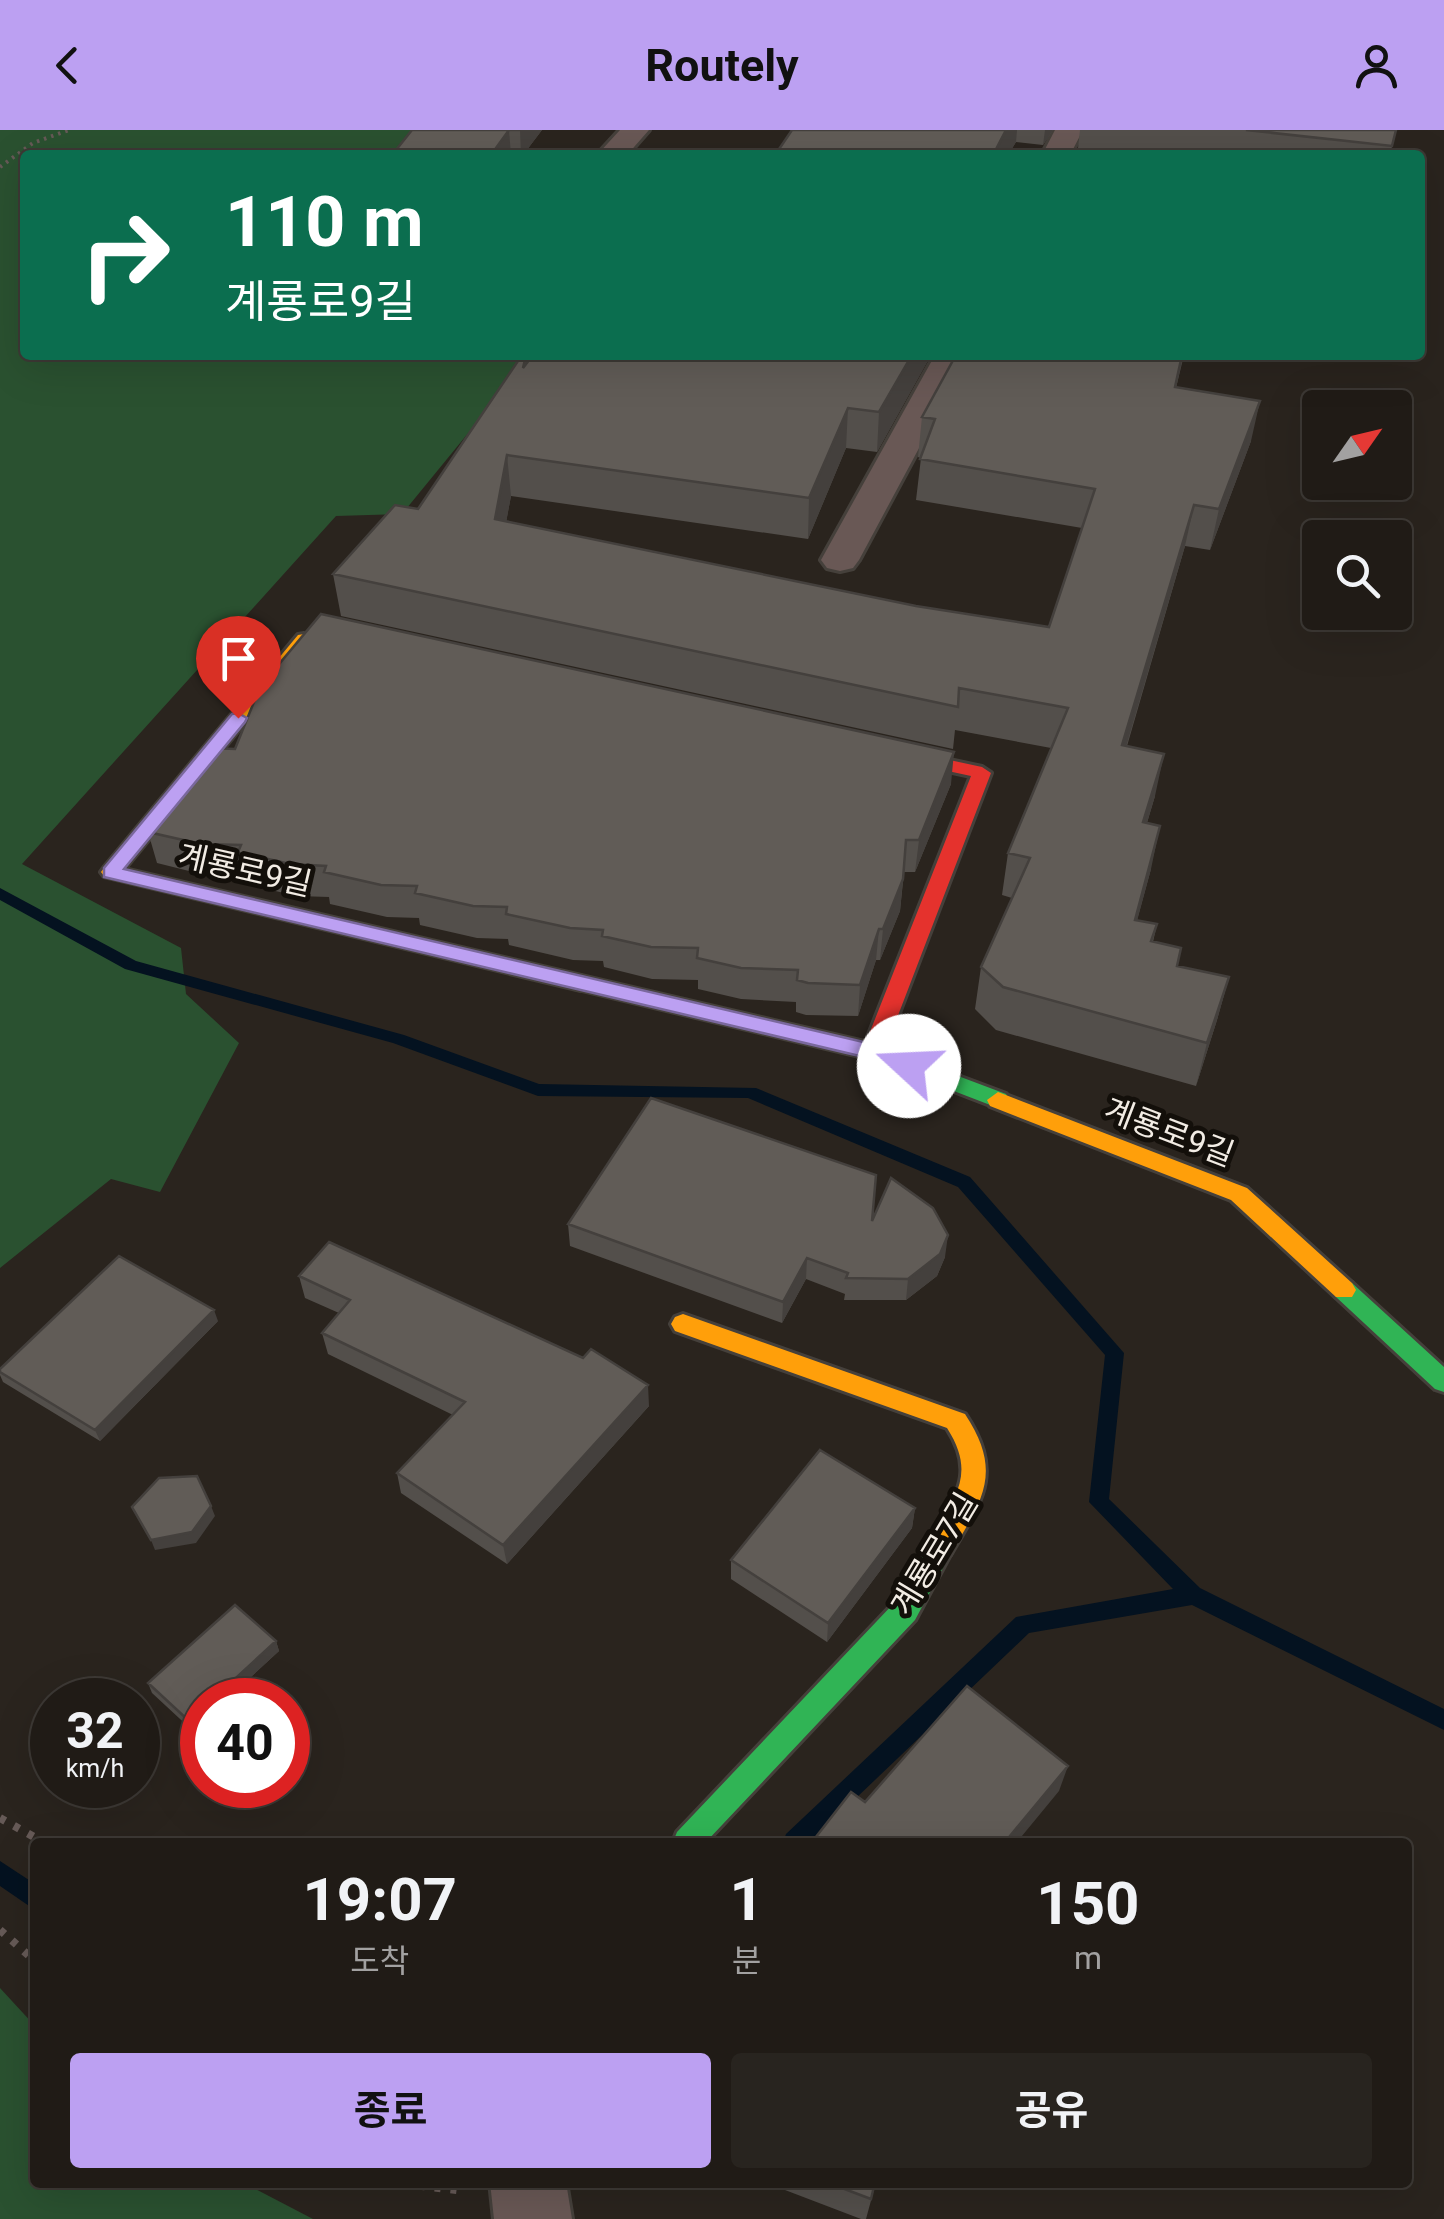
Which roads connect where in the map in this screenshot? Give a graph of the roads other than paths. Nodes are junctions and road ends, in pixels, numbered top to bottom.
1 (635, 130) edge
2 (616, 150) edge
3 (949, 360) edge
4 (840, 560) dead end
5 (334, 630) edge
6 (849, 744) edge
7 (872, 1052) junction
8 (682, 1324) dead end
9 (1444, 1382) edge
10 (692, 1838) edge
11 (529, 2188) edge
12 (533, 2219) edge

1 - 2 street
3 - 4 street
5 - 7 street, 계룡로9길
6 - 7 street
7 - 9 street, 계룡로9길
8 - 10 street, 계룡로7길
11 - 12 street

